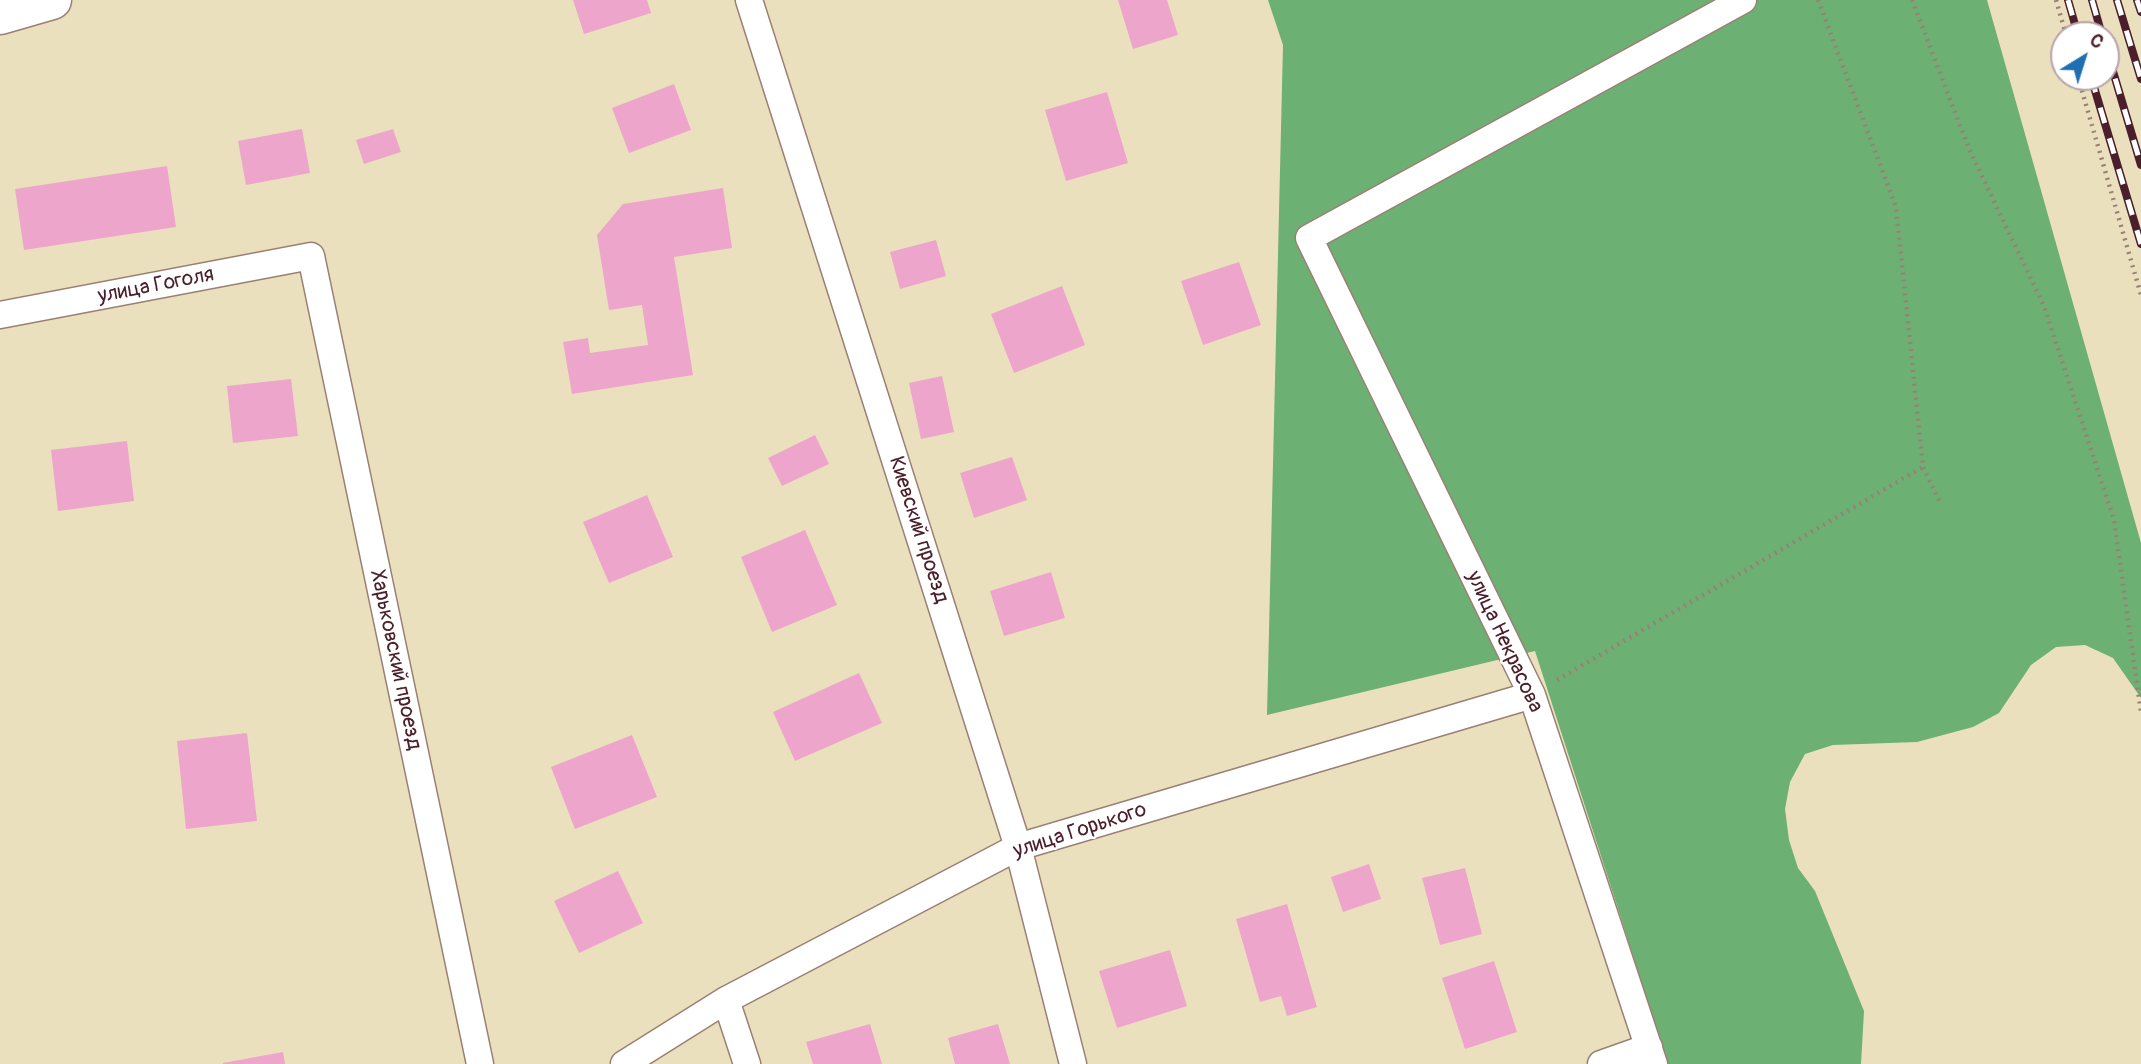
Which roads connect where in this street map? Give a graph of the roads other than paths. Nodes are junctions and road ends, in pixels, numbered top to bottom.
1 (52, 0) edge
2 (749, 0) edge
3 (1742, 0) edge
4 (0, 15) edge
5 (311, 256) joint
6 (0, 315) edge
7 (1532, 695) junction
8 (1018, 847) junction
9 (726, 1000) junction
10 (1652, 1056) edge
11 (480, 1064) edge
12 (624, 1064) edge
13 (747, 1064) edge
14 (1073, 1064) edge
15 (1601, 1064) edge

1 - 4 main road
2 - 8 street, Киевский проезд
3 - 7 street, улица Некрасова
5 - 6 street, улица Гоголя
5 - 11 street, Харьковский проезд
7 - 8 street, улица Горького
7 - 10 street, улица Некрасова
8 - 9 street, улица Горького
8 - 14 street, Киевский проезд
9 - 12 street, улица Горького
9 - 13 street
10 - 15 street

